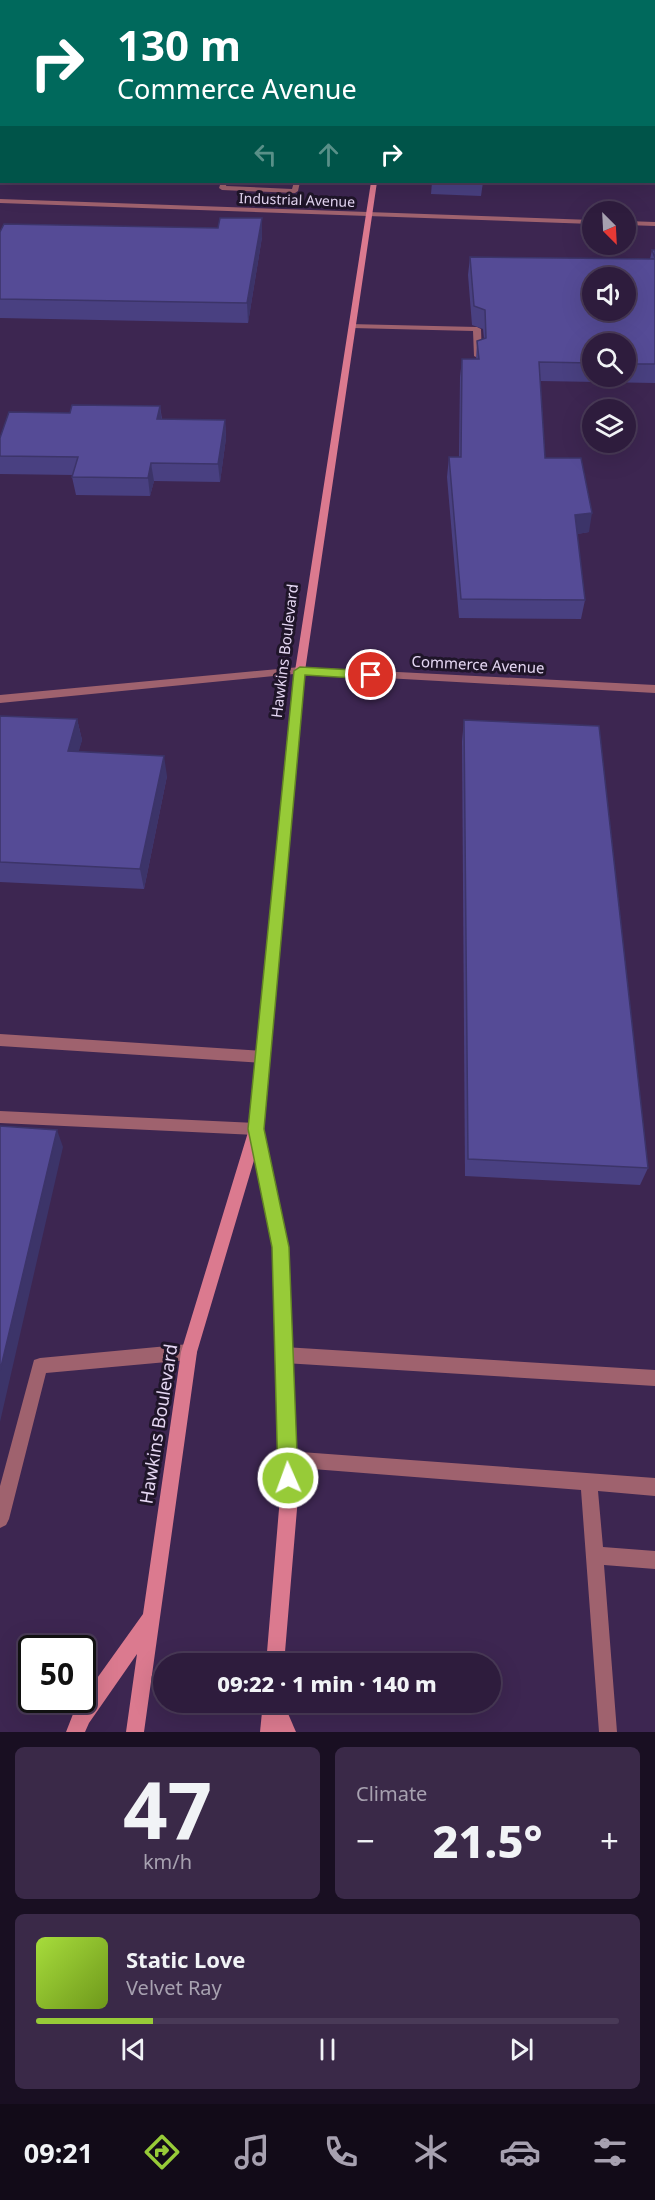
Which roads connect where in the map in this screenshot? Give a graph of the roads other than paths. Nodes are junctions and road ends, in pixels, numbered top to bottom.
1 (224, 183) edge
2 (297, 183) edge
3 (374, 183) edge
4 (0, 201) edge
5 (370, 214) junction
6 (582, 222) edge
7 (636, 223) edge
8 (655, 224) edge
9 (352, 326) junction
10 (478, 357) edge
11 (300, 671) junction
12 (655, 690) edge
13 (0, 699) edge
14 (0, 1040) edge
15 (264, 1057) junction
16 (0, 1117) edge
17 (256, 1129) junction
18 (189, 1352) junction
19 (284, 1355) junction
20 (655, 1378) edge
21 (287, 1460) junction
22 (589, 1482) junction
23 (655, 1487) edge
24 (0, 1519) edge
25 (595, 1555) junction
26 (655, 1560) edge
27 (153, 1615) junction
28 (276, 1653) edge
29 (272, 1713) edge
30 (278, 1713) edge
31 (75, 1732) edge
32 (135, 1732) edge
33 (269, 1732) edge
34 (287, 1732) edge
35 (608, 1732) edge

1 - 2 street
3 - 5 main road, Hawkins Boulevard
4 - 5 street, Industrial Avenue
5 - 6 street, Industrial Avenue
5 - 9 main road, Hawkins Boulevard
7 - 8 street
9 - 10 street
9 - 11 main road, Hawkins Boulevard
11 - 12 street, Commerce Avenue
11 - 13 street, Commerce Avenue
11 - 15 main road, Hawkins Boulevard
14 - 15 street
15 - 17 main road, Hawkins Boulevard
16 - 17 street
17 - 18 main road, Hawkins Boulevard
17 - 19 main road, Hawkins Boulevard
18 - 24 street
18 - 27 main road, Hawkins Boulevard
19 - 20 street
19 - 21 main road, Hawkins Boulevard
21 - 22 street
21 - 28 main road, Hawkins Boulevard
22 - 23 street
22 - 25 street
25 - 26 street
25 - 35 street
27 - 31 main road
27 - 32 main road, Hawkins Boulevard
29 - 33 main road
30 - 34 main road

